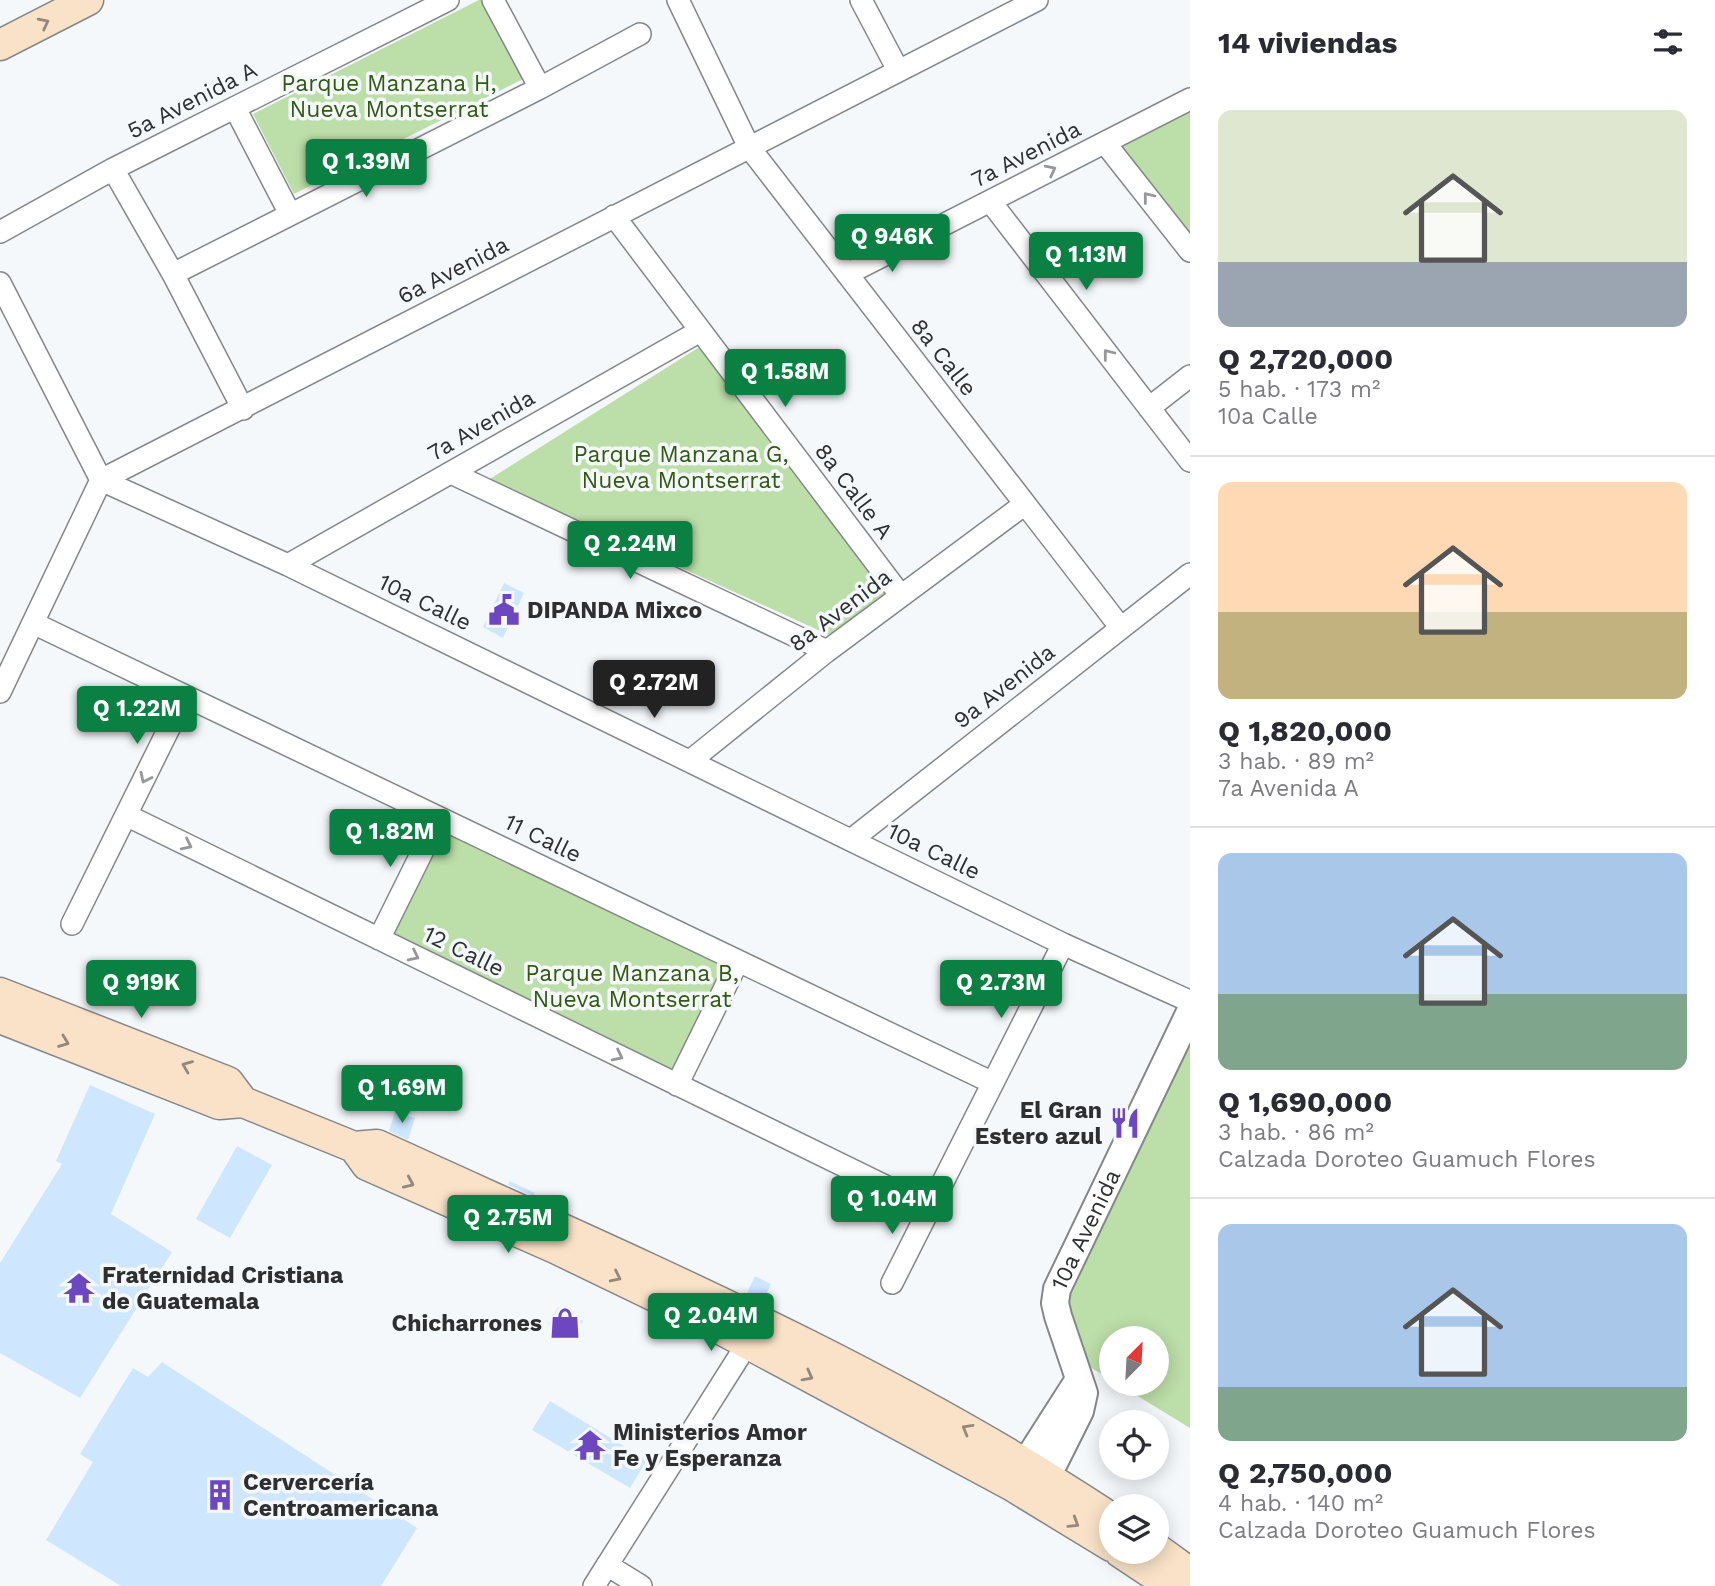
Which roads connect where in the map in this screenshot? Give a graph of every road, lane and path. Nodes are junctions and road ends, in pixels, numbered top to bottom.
1 (88, 0) edge
2 (448, 0) edge
3 (493, 0) edge
4 (678, 0) edge
5 (861, 0) edge
6 (1037, 0) edge
7 (640, 34) dead end
8 (0, 45) edge
9 (898, 70) junction
10 (540, 88) junction
11 (1190, 99) edge
12 (235, 108) junction
13 (1105, 143) junction
14 (749, 146) junction
15 (113, 169) junction
16 (990, 201) junction
17 (290, 214) junction
18 (614, 216) junction
19 (0, 232) edge
20 (1190, 251) edge
21 (173, 274) junction
22 (847, 274) junction
23 (0, 283) edge
24 (700, 331) junction
25 (1190, 376) edge
26 (243, 408) junction
27 (1149, 408) junction
28 (1190, 461) edge
29 (451, 473) junction
30 (102, 480) junction
31 (1026, 504) junction
32 (289, 565) junction
33 (1190, 574) edge
34 (901, 596) junction
35 (33, 623) junction
36 (1121, 628) junction
37 (827, 651) junction
38 (0, 692) edge
39 (185, 696) junction
40 (690, 761) junction
41 (126, 816) junction
42 (439, 818) junction
43 (851, 840) junction
44 (72, 924) dead end
45 (379, 939) junction
46 (1063, 944) junction
47 (738, 961) junction
48 (0, 993) edge
49 (1189, 1005) edge
50 (0, 1018) edge
51 (993, 1083) junction
52 (677, 1084) junction
53 (243, 1102) junction
54 (930, 1208) junction
55 (892, 1283) dead end
56 (753, 1334) junction
57 (1030, 1481) junction
58 (1099, 1513) edge
59 (1099, 1536) edge
60 (1169, 1558) edge
61 (1138, 1564) edge
62 (607, 1565) junction
63 (1190, 1573) edge
64 (594, 1586) edge
65 (641, 1586) edge
66 (1171, 1586) edge

8 -> 1 main road
2 - 12 street, 5a Avenida A
3 - 10 street
4 - 14 street, 8a Calle
5 - 9 street
6 - 9 street, 6a Avenida
7 - 10 street
9 - 14 street, 6a Avenida
10 - 17 street
11 - 13 street, 7a Avenida
12 - 15 street, 5a Avenida A
12 - 17 street
16 -> 13 street, 7a Avenida
20 -> 13 street
14 - 18 street, 6a Avenida
14 - 22 street, 8a Calle
15 - 19 street, 5a Avenida A
15 - 21 street
16 - 22 street, 7a Avenida
27 -> 16 street
17 - 21 street
18 - 24 street, 8a Calle A
18 - 26 street, 6a Avenida
21 - 26 street
22 - 31 street, 8a Calle
23 - 30 street
24 - 29 street, 7a Avenida
24 - 34 street, 8a Calle A
25 - 27 street
26 - 30 street, 6a Avenida
27 - 28 street
29 - 32 street, 7a Avenida
29 - 37 street
30 - 32 street, 10a Calle
30 - 35 street
31 - 34 street, 8a Avenida
31 - 36 street, 8a Calle
32 - 40 street, 10a Calle
33 - 36 street, 9a Avenida
34 - 37 street, 8a Avenida
35 - 38 street
35 - 39 street, 11 Calle
36 - 43 street, 9a Avenida
37 - 40 street, 8a Avenida
39 -> 41 street
39 - 42 street, 11 Calle
40 - 43 street, 10a Calle
41 - 44 street
41 -> 45 street, 12 Calle
42 - 45 street
42 - 47 street, 11 Calle
43 - 46 street, 10a Calle
45 -> 52 street, 12 Calle
46 - 49 street, 10a Calle
46 - 51 street
47 - 51 street, 11 Calle
47 - 52 street
53 -> 48 main road
49 - 57 street, 10a Avenida
50 -> 53 main road
51 - 54 street
52 - 54 street, 12 Calle
53 - 56 main road
54 - 55 street
56 - 57 main road
56 - 62 street
57 - 58 main road
57 -> 59 main road
60 - 63 main road
61 - 66 main road
62 - 64 street
62 - 65 street

